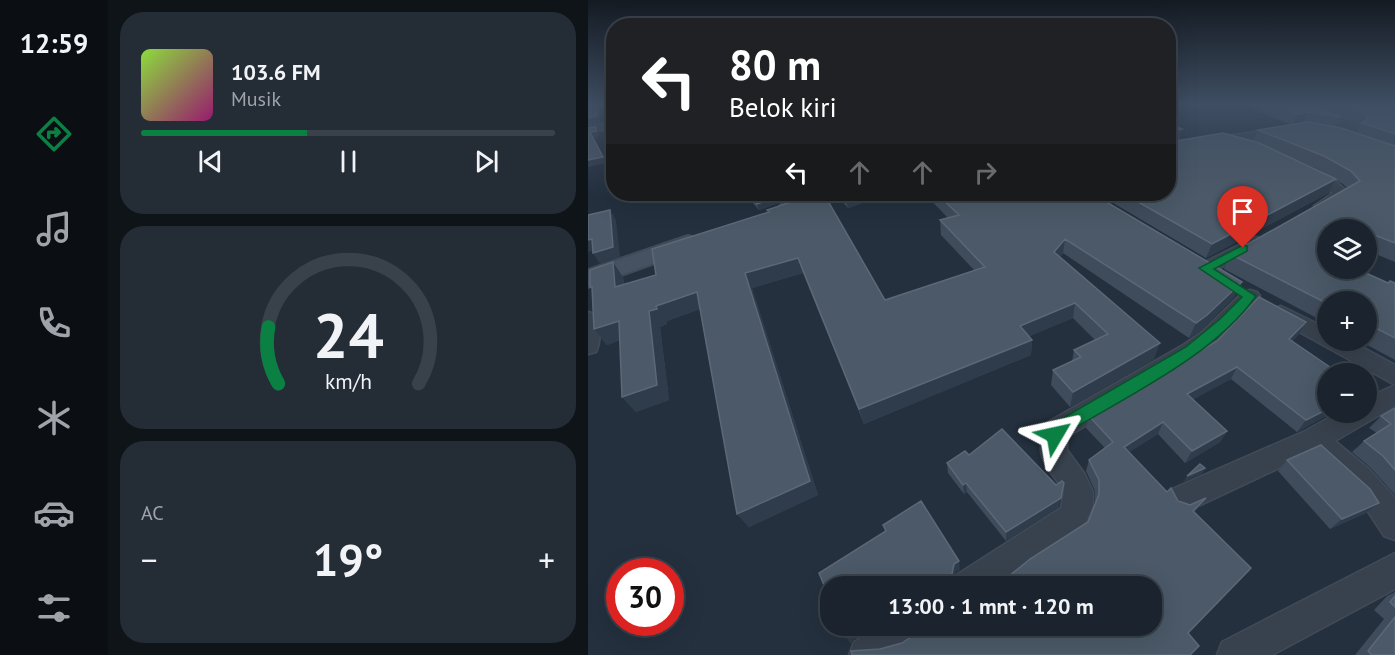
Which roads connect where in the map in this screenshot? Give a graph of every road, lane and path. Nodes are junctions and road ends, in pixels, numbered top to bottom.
1 (1266, 136) edge
2 (1341, 136) edge
3 (1219, 139) junction
4 (1176, 147) edge
5 (1259, 150) edge
6 (1395, 155) edge
7 (1289, 164) edge
8 (796, 201) edge
9 (1308, 214) edge
10 (764, 217) edge
11 (711, 235) edge
12 (1267, 236) edge
13 (1187, 257) edge
14 (1205, 268) junction
15 (588, 279) edge
16 (1235, 287) junction
17 (588, 320) edge
18 (1317, 333) edge
19 (588, 346) edge
20 (1349, 351) edge
21 (1395, 376) edge
22 (1395, 395) edge
23 (1377, 405) edge
24 (1343, 423) edge
25 (1314, 439) junction
26 (1182, 499) dead end
27 (1395, 525) edge
28 (1395, 569) edge
29 (985, 576) edge
30 (896, 636) edge
31 (867, 655) edge
32 (1235, 655) edge

1 - 3 street
2 - 6 street
3 - 4 street
3 - 5 street
7 - 9 street
8 - 10 main road
11 - 15 main road
12 - 14 street
13 - 14 street
14 - 16 street
16 - 18 street
16 - 29 street
17 - 19 street
20 - 21 street
22 - 23 street
24 - 25 street
25 - 26 street
25 - 27 street
28 - 32 street
30 - 31 street

